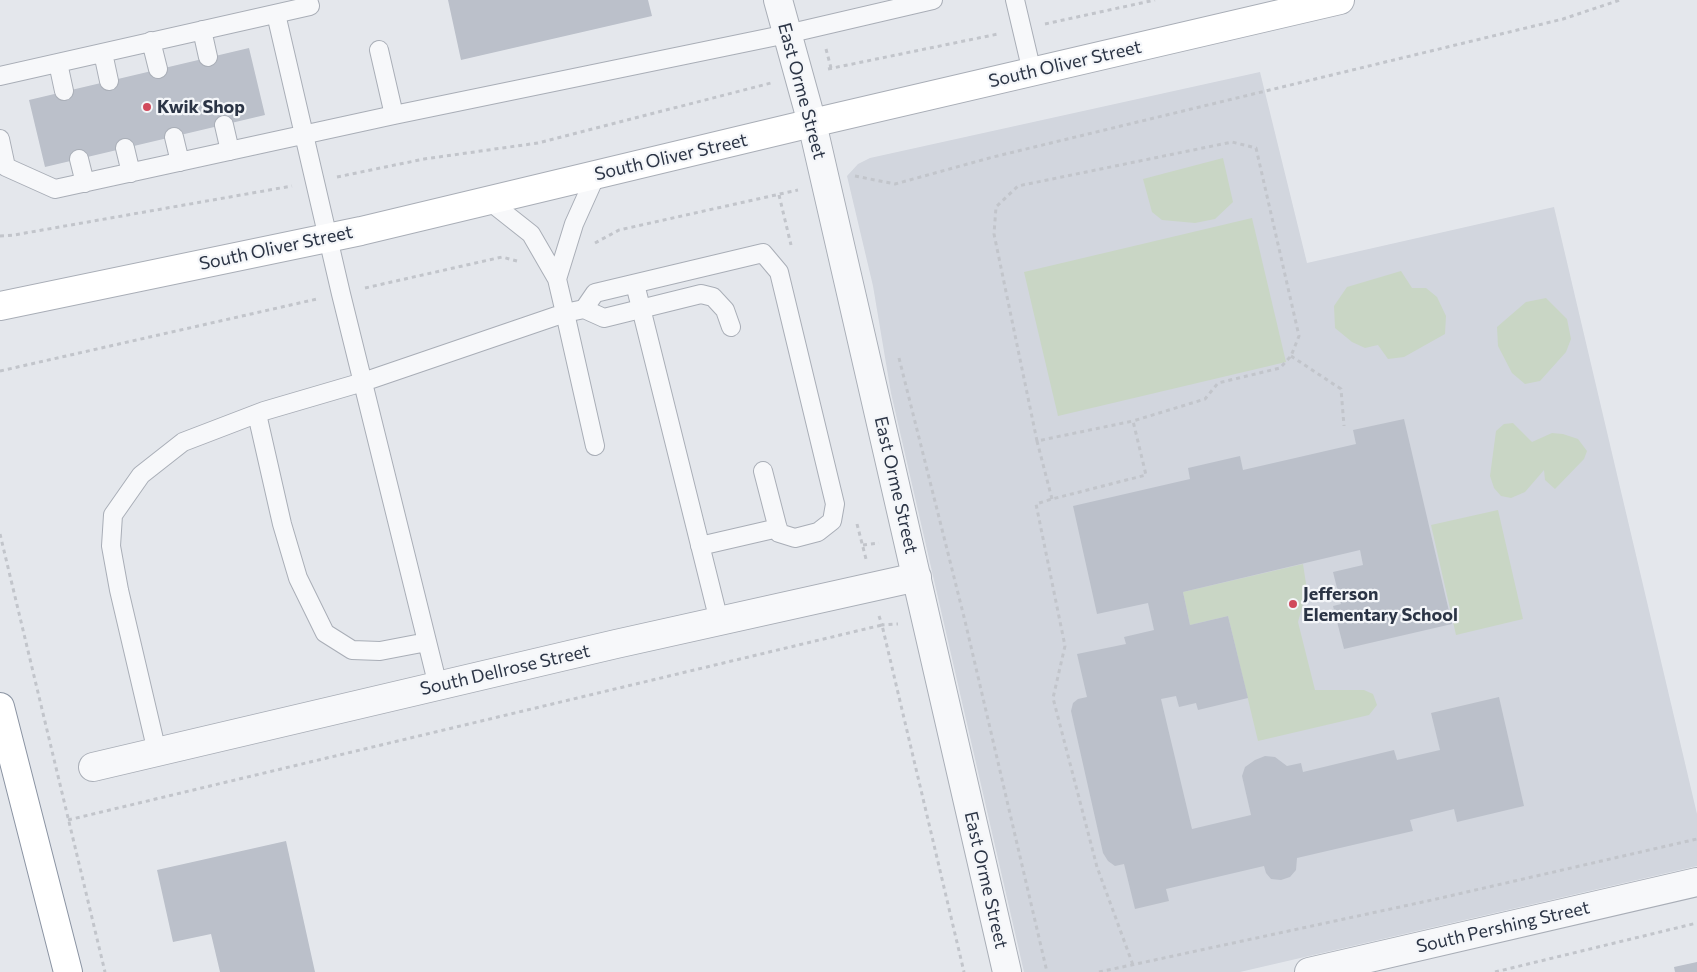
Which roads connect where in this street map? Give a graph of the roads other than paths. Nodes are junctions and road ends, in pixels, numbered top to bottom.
1 (308, 0) edge
2 (778, 0) edge
3 (933, 0) edge
4 (1015, 0) edge
5 (1340, 0) edge
6 (276, 14) junction
7 (202, 30) junction
8 (787, 34) junction
9 (152, 41) junction
10 (379, 50) dead end
11 (103, 53) junction
12 (208, 57) dead end
13 (58, 63) junction
14 (158, 69) dead end
15 (1032, 72) junction
16 (0, 76) edge
17 (109, 81) dead end
18 (64, 91) dead end
19 (394, 115) junction
20 (812, 123) junction
21 (224, 125) dead end
22 (304, 134) junction
23 (174, 137) dead end
24 (0, 138) edge
25 (126, 148) dead end
26 (230, 151) junction
27 (79, 159) dead end
28 (180, 162) junction
29 (131, 173) junction
30 (596, 175) junction
31 (85, 183) junction
32 (488, 200) junction
33 (328, 237) junction
34 (558, 279) junction
35 (636, 284) junction
36 (0, 306) edge
37 (641, 308) junction
38 (584, 309) junction
39 (565, 313) junction
40 (731, 327) dead end
41 (363, 382) junction
42 (257, 414) junction
43 (595, 446) dead end
44 (764, 471) dead end
45 (778, 528) junction
46 (700, 546) junction
47 (917, 577) junction
48 (719, 621) junction
49 (427, 642) junction
50 (438, 686) junction
51 (0, 707) edge
52 (157, 752) junction
53 (93, 767) dead end
54 (1697, 882) edge
55 (68, 972) edge
56 (1007, 972) edge
57 (1309, 972) edge

1 - 6 lane
2 - 8 street, East Orme Street
3 - 8 lane
4 - 15 lane
5 - 15 main road, South Oliver Street
6 - 7 lane
6 - 22 lane
7 - 9 lane
7 - 12 lane
8 - 19 lane
8 - 20 street, East Orme Street
9 - 11 lane
9 - 14 lane
10 - 19 lane
11 - 13 lane
11 - 17 lane
13 - 16 lane
13 - 18 lane
15 - 20 main road, South Oliver Street
19 - 22 lane
20 - 30 main road, South Oliver Street
20 - 47 street, East Orme Street
21 - 26 lane
22 - 26 lane
22 - 33 lane
23 - 28 lane
24 - 31 lane
25 - 29 lane
26 - 28 lane
27 - 31 lane
28 - 29 lane
29 - 31 lane
30 - 32 main road, South Oliver Street
30 - 34 lane
32 - 33 main road, South Oliver Street
32 - 34 lane
33 - 36 main road, South Oliver Street
33 - 41 lane
34 - 39 lane
35 - 37 lane
35 - 38 lane
35 - 45 lane
37 - 38 lane
37 - 40 lane
37 - 46 lane
38 - 39 lane
39 - 41 lane
39 - 43 lane
41 - 42 lane
41 - 49 lane
42 - 49 lane
42 - 52 lane
44 - 45 lane
45 - 46 lane
46 - 48 lane
47 - 48 street, South Dellrose Street
47 - 56 street, East Orme Street
48 - 50 street, South Dellrose Street
49 - 50 lane
50 - 52 street, South Dellrose Street
51 - 55 main road
52 - 53 street, South Dellrose Street
54 - 57 street, South Pershing Street

